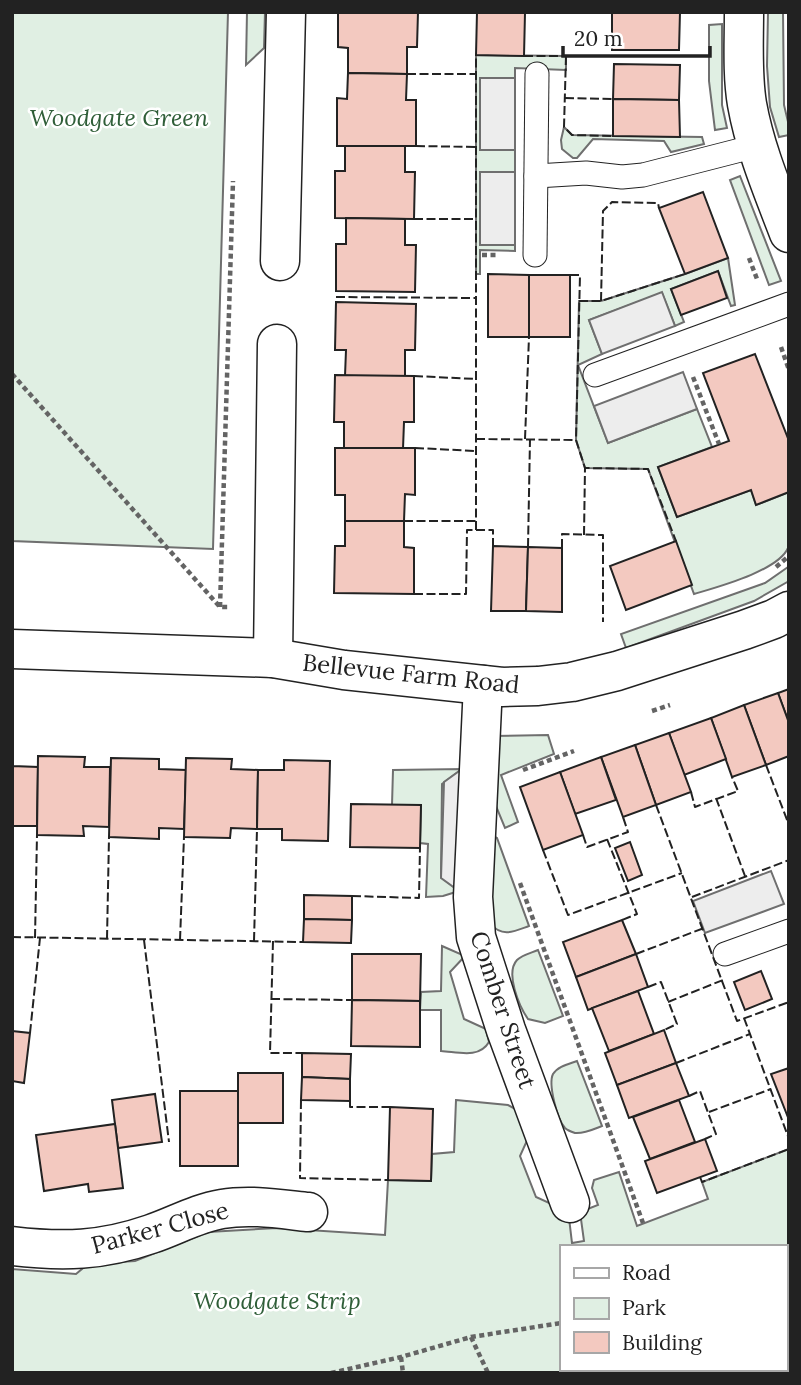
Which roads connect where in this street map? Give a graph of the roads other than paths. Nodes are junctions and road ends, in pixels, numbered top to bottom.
1 (286, 12) edge
2 (744, 12) edge
3 (537, 74) dead end
4 (756, 146) junction
5 (536, 176) junction
6 (789, 233) edge
7 (535, 256) dead end
8 (280, 261) dead end
9 (789, 304) edge
10 (277, 344) dead end
11 (595, 375) dead end
12 (789, 611) edge
13 (12, 649) edge
14 (273, 658) junction
15 (483, 685) junction
16 (789, 931) edge
17 (724, 954) dead end
18 (570, 1203) dead end
19 (308, 1212) dead end
20 (12, 1246) edge

1 - 8 street
2 - 4 street
3 - 5 lane
4 - 5 lane
4 - 6 street
5 - 7 lane
9 - 11 lane
10 - 14 street, Bellevue Farm Road
12 - 15 street, Bellevue Farm Road
13 - 14 street, Bellevue Farm Road
14 - 15 street, Bellevue Farm Road
15 - 18 street, Comber Street
16 - 17 lane
19 - 20 street, Parker Close

